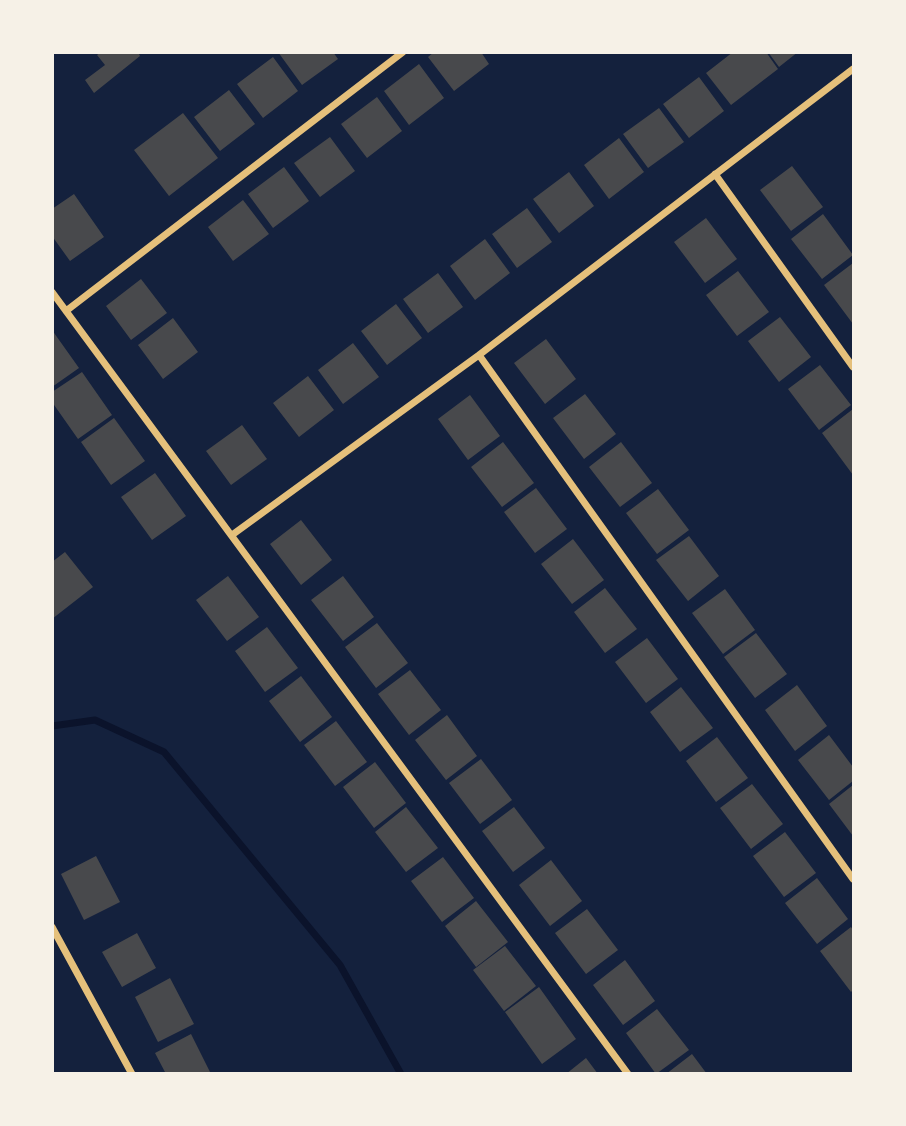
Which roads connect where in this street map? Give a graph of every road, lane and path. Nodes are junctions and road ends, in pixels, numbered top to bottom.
1 (403, 52) edge
2 (853, 69) edge
3 (715, 174) junction
4 (52, 292) edge
5 (66, 311) junction
6 (479, 355) junction
7 (853, 367) edge
8 (232, 536) junction
9 (853, 879) edge
10 (52, 927) edge
11 (132, 1073) edge
12 (628, 1073) edge

1 - 5 street
2 - 3 street
3 - 6 street
3 - 7 street
4 - 5 street
5 - 8 street
6 - 8 street
6 - 9 street
8 - 12 street
10 - 11 street

